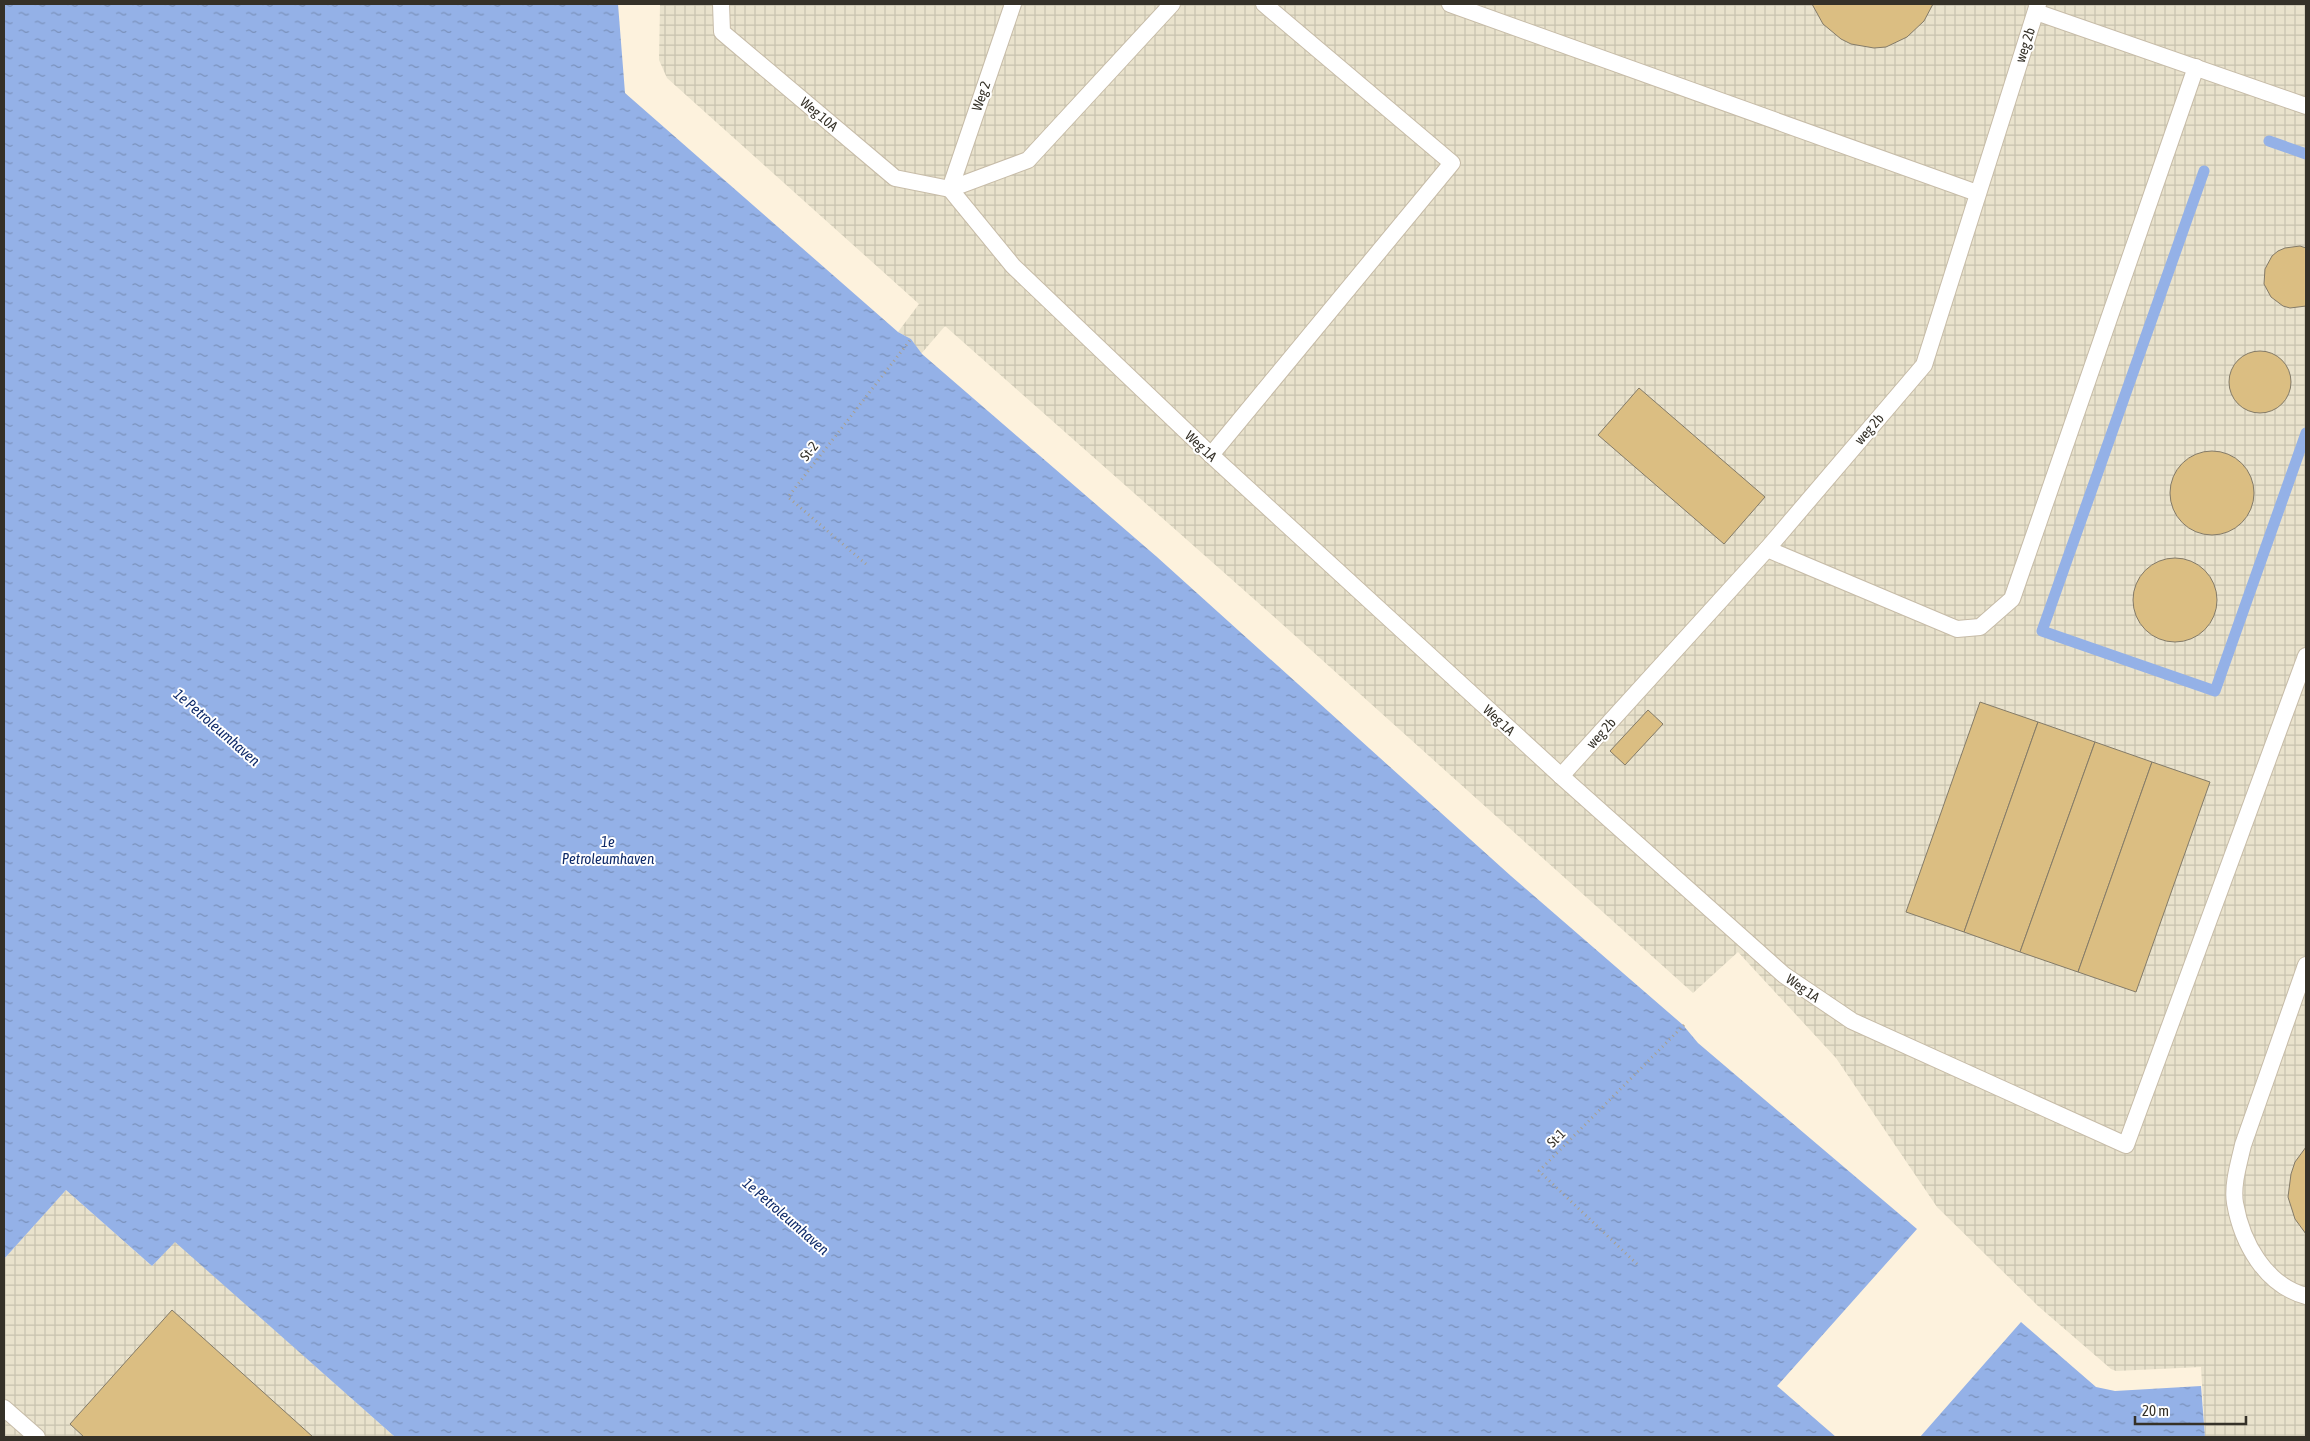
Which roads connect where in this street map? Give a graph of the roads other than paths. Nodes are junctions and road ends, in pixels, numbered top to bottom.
1 (721, 4) edge
2 (1013, 4) edge
3 (1172, 4) edge
4 (1264, 4) edge
5 (1450, 4) edge
6 (2037, 8) edge
7 (2196, 68) junction
8 (2306, 106) edge
9 (950, 189) junction
10 (1977, 192) junction
11 (1211, 455) junction
12 (1766, 549) junction
13 (2306, 656) edge
14 (1561, 776) junction
15 (2306, 965) edge
16 (2306, 1296) edge
17 (4, 1408) edge
18 (37, 1437) edge

1 - 9 lane, Weg 10A
2 - 9 lane, Weg 2
3 - 9 lane
4 - 11 lane
5 - 10 lane
6 - 7 lane
6 - 10 lane, weg 2b
7 - 8 lane
7 - 12 lane
9 - 11 lane, Weg 1A
10 - 12 lane, weg 2b
11 - 14 lane, Weg 1A
12 - 14 lane, weg 2b
13 - 14 lane, Weg 1A
15 - 16 lane
17 - 18 lane

